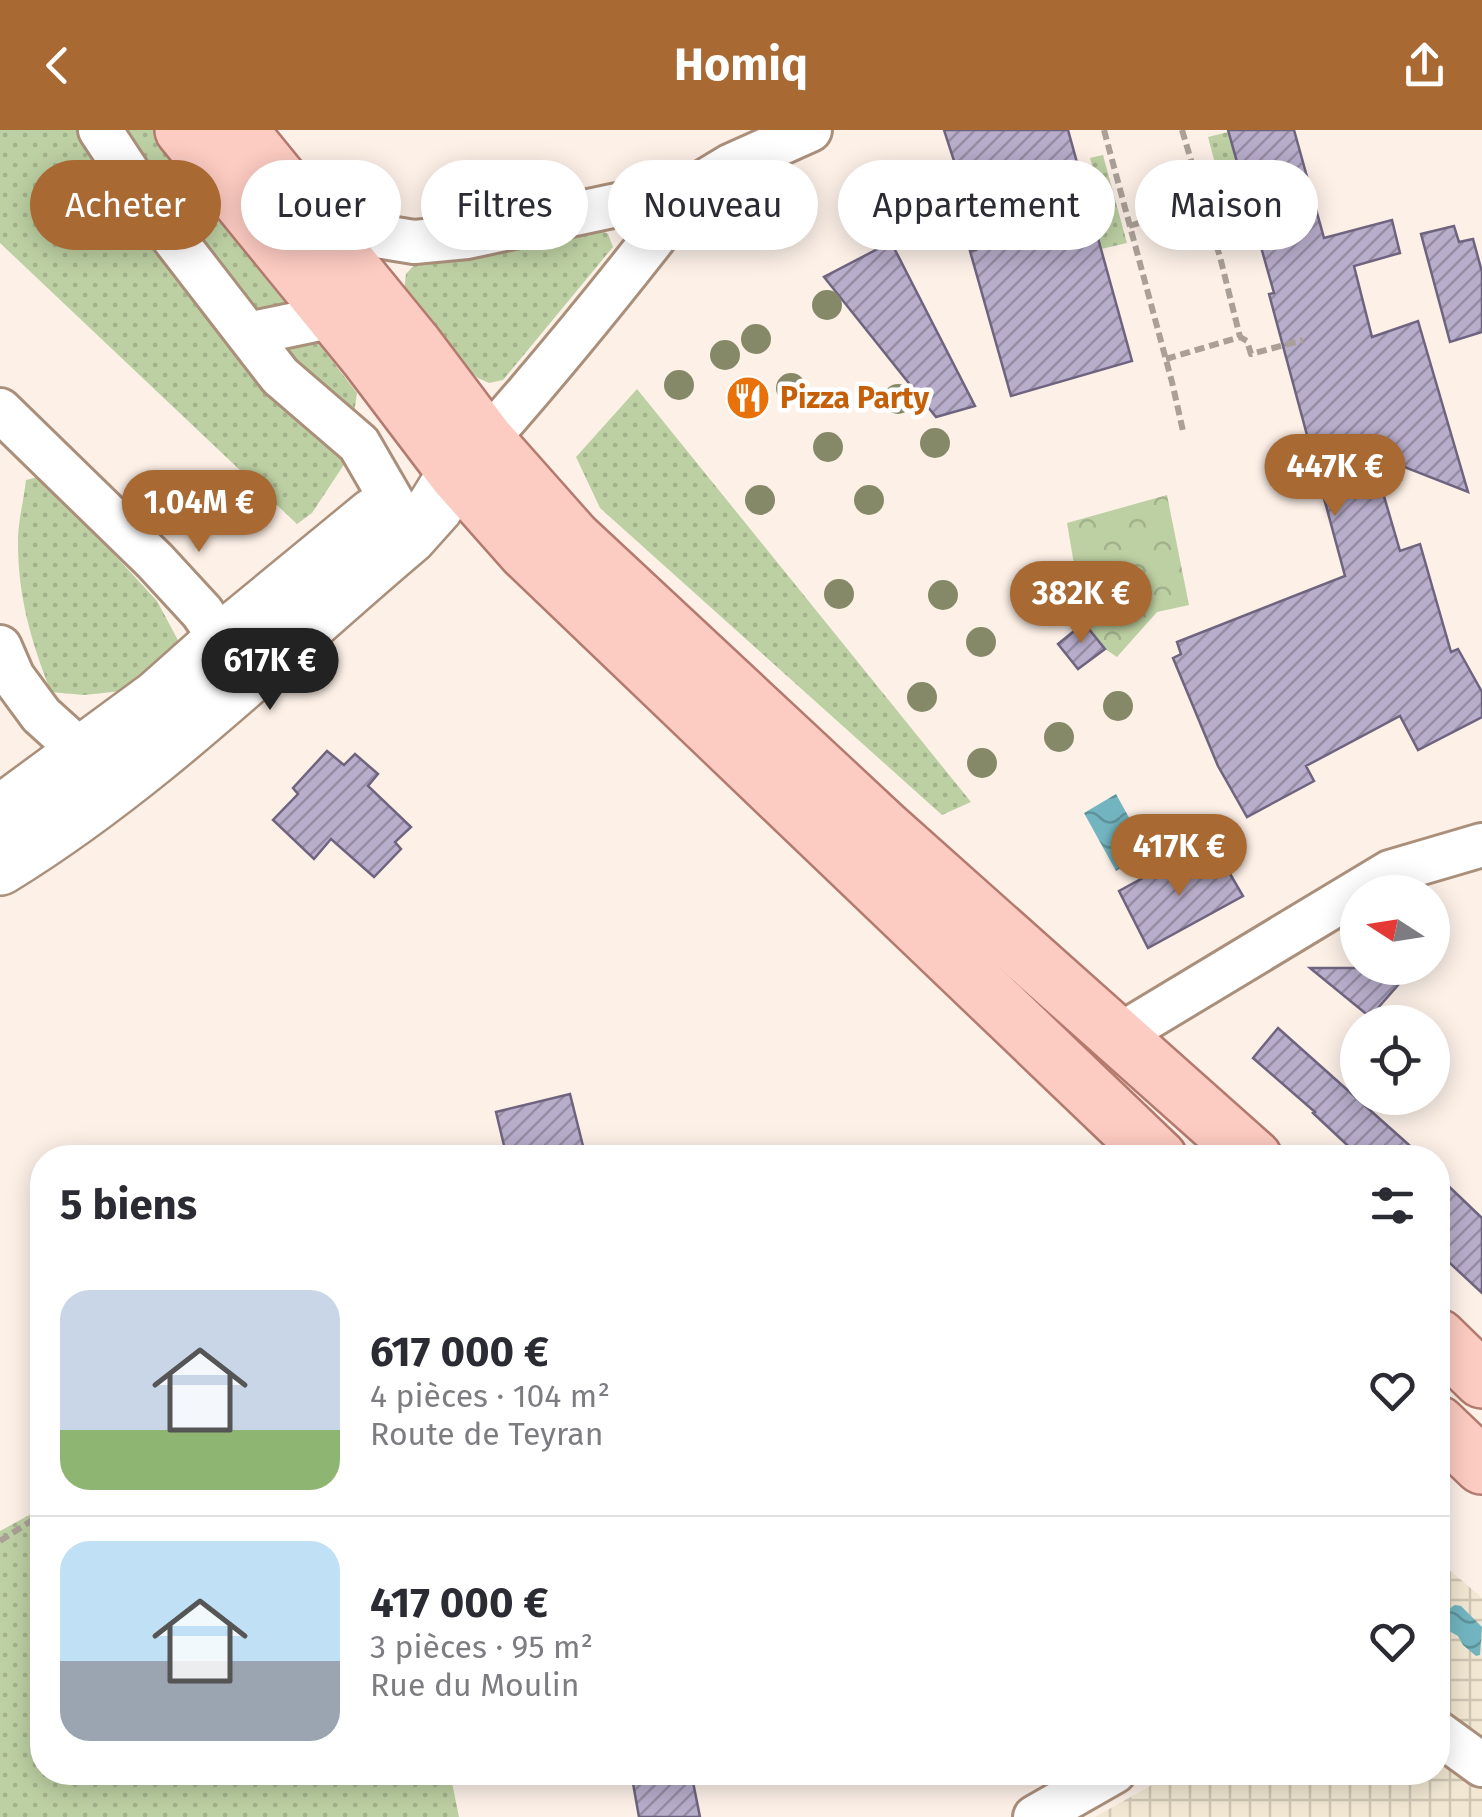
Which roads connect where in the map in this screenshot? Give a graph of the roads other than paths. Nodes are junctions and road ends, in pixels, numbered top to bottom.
1 (100, 130) edge
2 (183, 130) edge
3 (238, 130) edge
4 (810, 130) edge
5 (262, 160) edge
6 (743, 160) edge
7 (608, 206) edge
8 (401, 240) edge
9 (335, 250) edge
10 (645, 250) edge
11 (334, 316) junction
12 (248, 334) junction
13 (0, 410) edge
14 (471, 457) junction
15 (392, 501) junction
16 (222, 641) junction
17 (0, 646) edge
18 (176, 738) junction
19 (83, 754) junction
20 (0, 814) edge
21 (1482, 845) edge
22 (0, 867) edge
23 (1118, 1036) junction
24 (1145, 1145) edge
25 (1240, 1145) edge
26 (1450, 1349) edge
27 (1482, 1380) edge
28 (1450, 1435) edge
29 (1482, 1466) edge
30 (1450, 1742) edge
31 (1482, 1765) edge
32 (1091, 1785) edge
33 (1036, 1817) edge

1 - 12 street
2 - 11 main road
3 - 5 main road
4 - 6 street
7 - 8 street
9 - 14 main road
10 - 14 street
11 - 12 street
11 - 14 main road
12 - 15 street
13 - 16 street
14 - 15 street
14 - 18 street
14 - 23 main road
14 - 24 main road
15 - 16 street
16 - 18 street
16 - 19 street
17 - 19 street
18 - 19 street
18 - 22 street
19 - 20 street
21 - 23 street
23 - 25 main road
26 - 27 main road
28 - 29 main road
30 - 31 street
32 - 33 street

